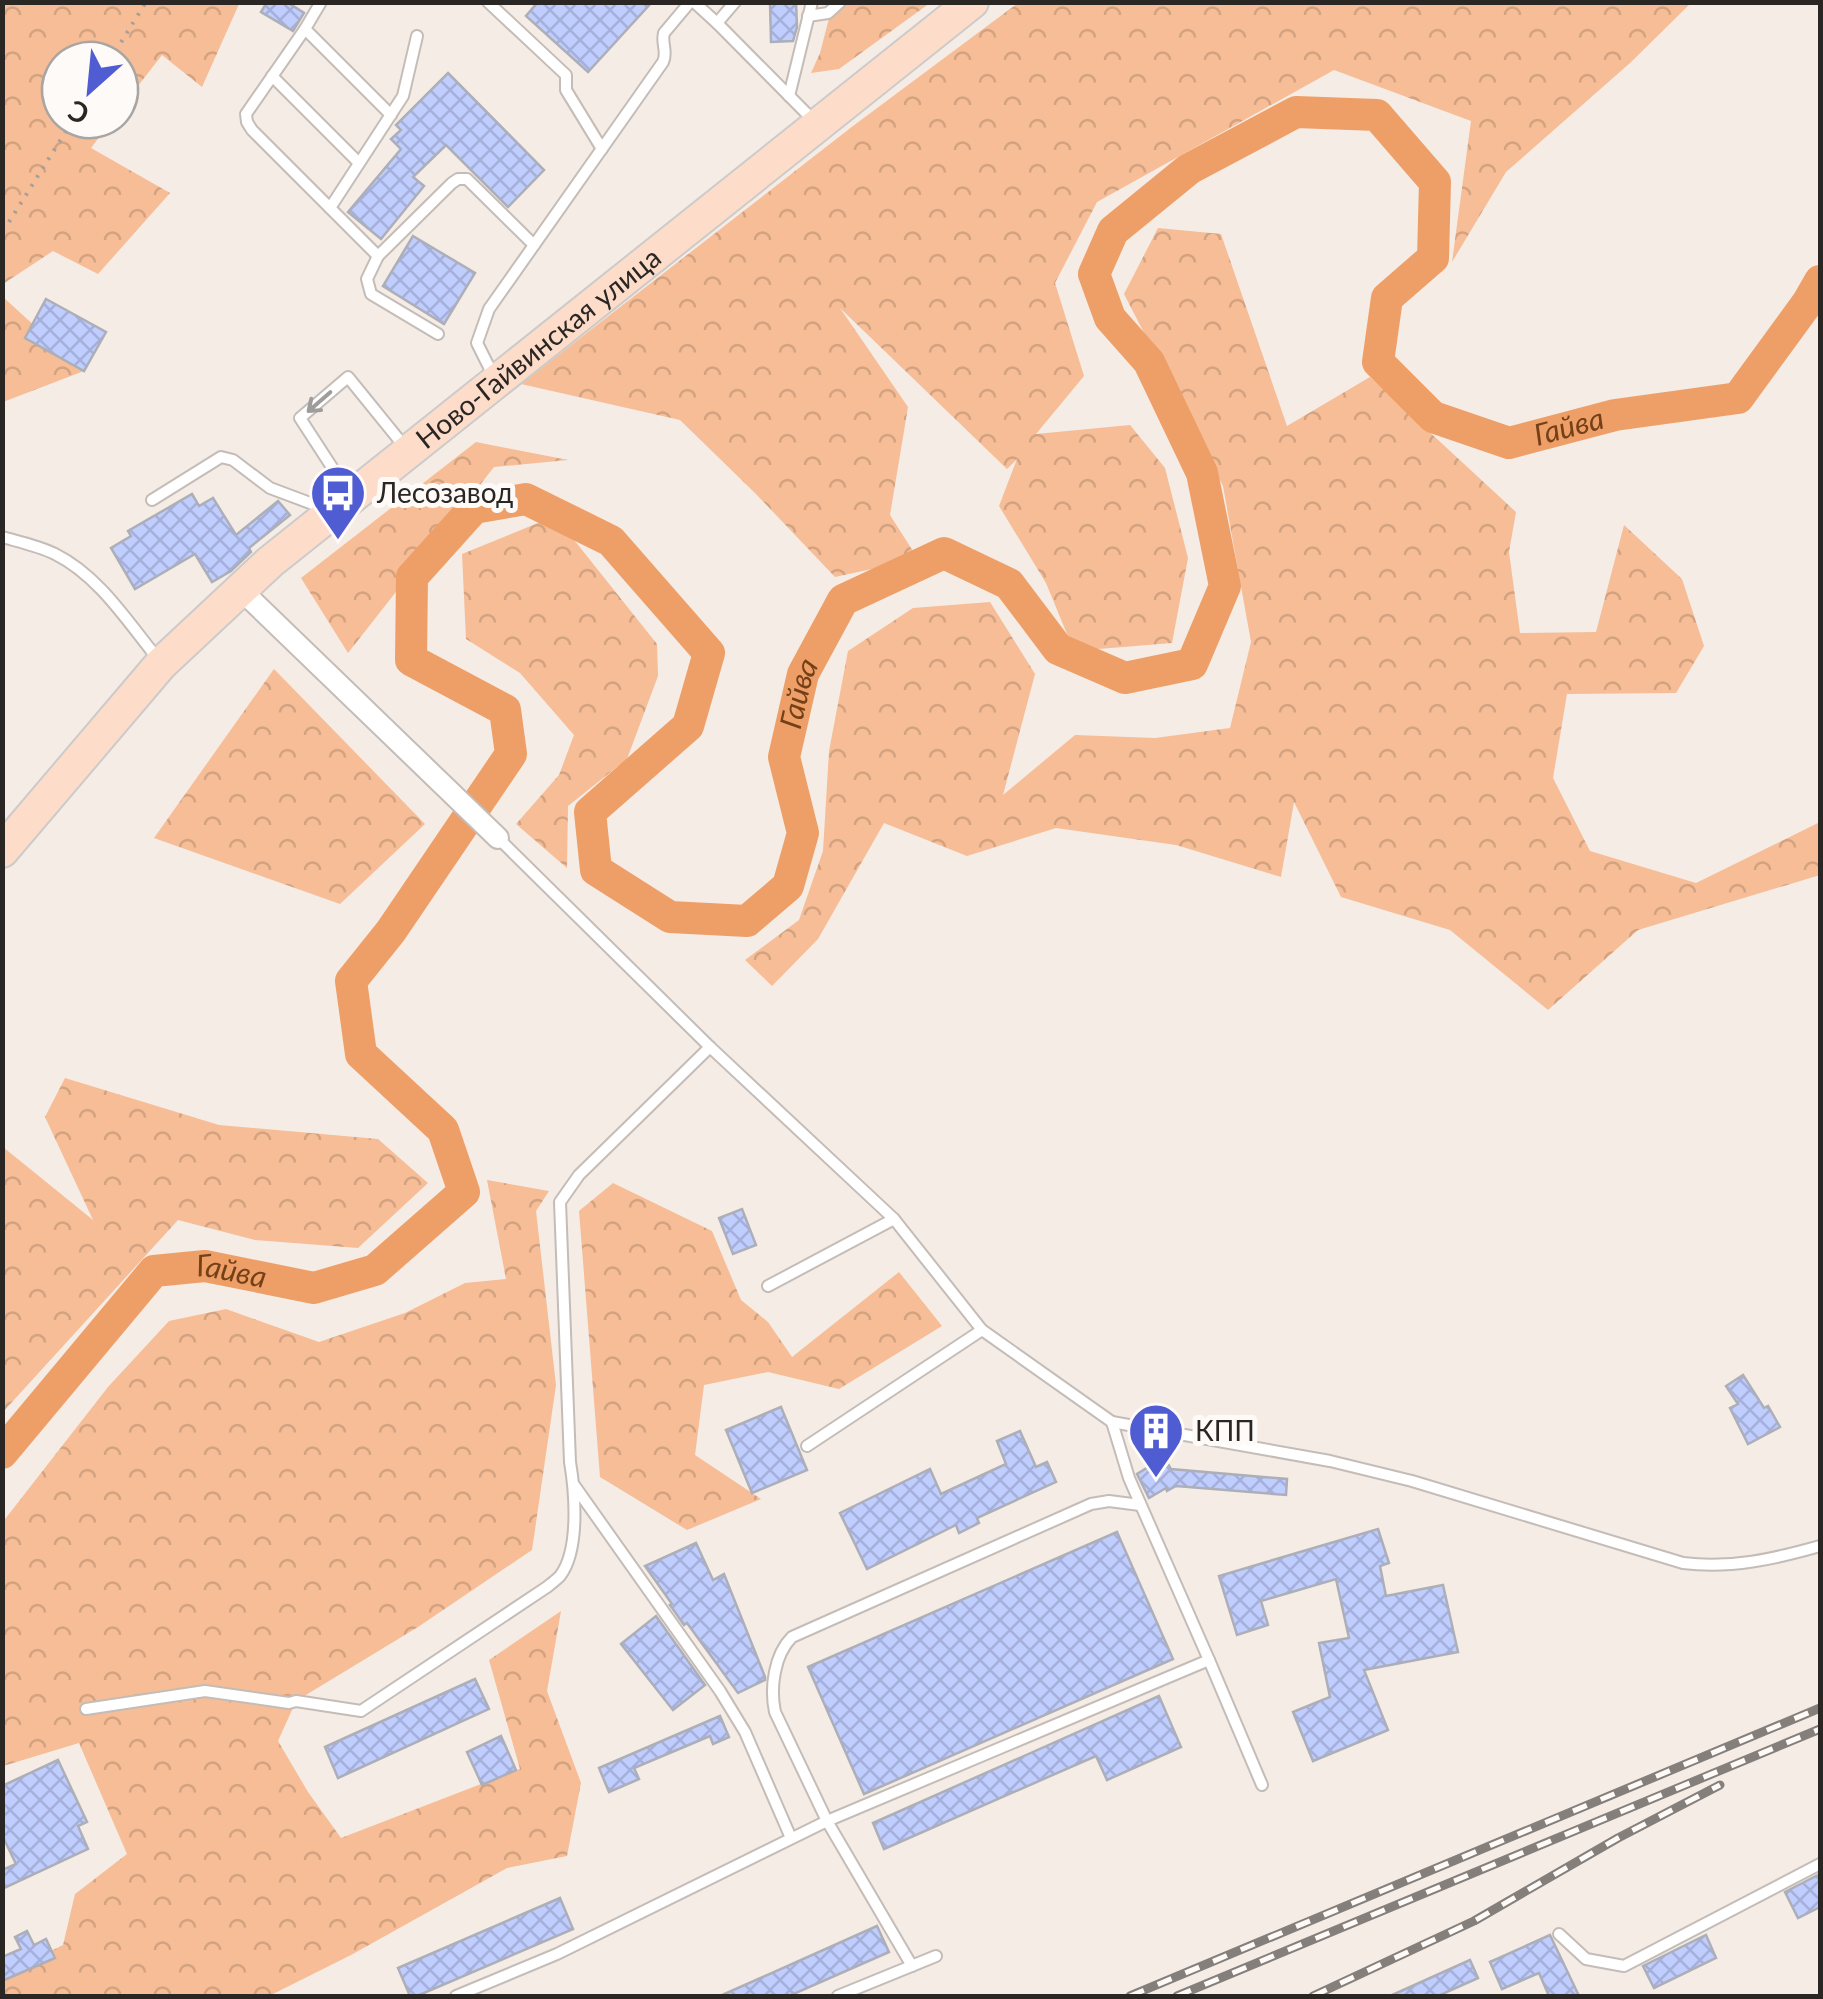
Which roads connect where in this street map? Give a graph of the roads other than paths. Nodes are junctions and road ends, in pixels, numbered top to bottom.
1 (321, 2) edge
2 (488, 2) edge
3 (512, 2) edge
4 (692, 2) edge
5 (735, 2) edge
6 (812, 2) edge
7 (840, 2) edge
8 (972, 2) edge
9 (502, 14) junction
10 (808, 16) junction
11 (717, 23) junction
12 (306, 29) junction
13 (417, 36) dead end
14 (272, 76) junction
15 (789, 96) junction
16 (390, 115) junction
17 (818, 126) junction
18 (602, 149) junction
19 (359, 163) junction
20 (330, 208) junction
21 (534, 245) junction
22 (378, 256) junction
23 (438, 334) dead end
24 (496, 381) junction
25 (408, 450) junction
26 (152, 500) dead end
27 (342, 504) junction
28 (2, 537) edge
29 (240, 589) junction
30 (161, 664) junction
31 (498, 838) joint
32 (2, 850) edge
33 (710, 1047) junction
34 (894, 1219) junction
35 (768, 1286) dead end
36 (982, 1330) junction
37 (1112, 1422) junction
38 (807, 1446) dead end
39 (573, 1484) junction
40 (1140, 1504) junction
41 (1820, 1546) edge
42 (1209, 1660) junction
43 (86, 1709) dead end
44 (1262, 1785) dead end
45 (826, 1821) junction
46 (791, 1838) junction
47 (1820, 1864) edge
48 (1559, 1934) dead end
49 (936, 1956) dead end
50 (912, 1966) junction
51 (456, 1996) edge
52 (838, 1996) edge

1 - 12 lane
2 - 9 lane
3 - 9 lane
4 - 11 lane
4 - 18 lane
5 - 11 lane
6 - 10 lane
7 - 10 lane
8 - 17 main road, Ново-Гайвинская улица
9 - 18 lane
10 - 15 lane
11 - 15 lane
12 - 14 lane
12 - 16 lane
13 - 16 lane
14 - 19 lane
14 - 20 lane
15 - 17 lane
16 - 19 lane
17 - 24 main road, Ново-Гайвинская улица
18 - 21 lane
19 - 20 lane
20 - 22 lane
21 - 22 lane
21 - 24 lane
22 - 23 lane
24 - 25 main road, Ново-Гайвинская улица
25 - 27 main road, Ново-Гайвинская улица
25 -> 27 lane
26 - 27 lane
27 - 29 main road, Ново-Гайвинская улица
28 - 30 lane
29 - 30 main road, Ново-Гайвинская улица
29 - 31 street
30 - 32 main road, Ново-Гайвинская улица
31 - 33 lane
33 - 34 lane
33 - 39 lane
34 - 35 lane
34 - 36 lane
36 - 37 lane
36 - 38 lane
37 - 40 lane
37 - 41 lane
39 - 43 lane
39 - 46 lane
40 - 42 lane
40 - 45 lane
42 - 44 lane
42 - 45 lane
45 - 46 lane
45 - 50 lane
46 - 51 lane
47 - 48 lane
49 - 50 lane
50 - 52 lane

